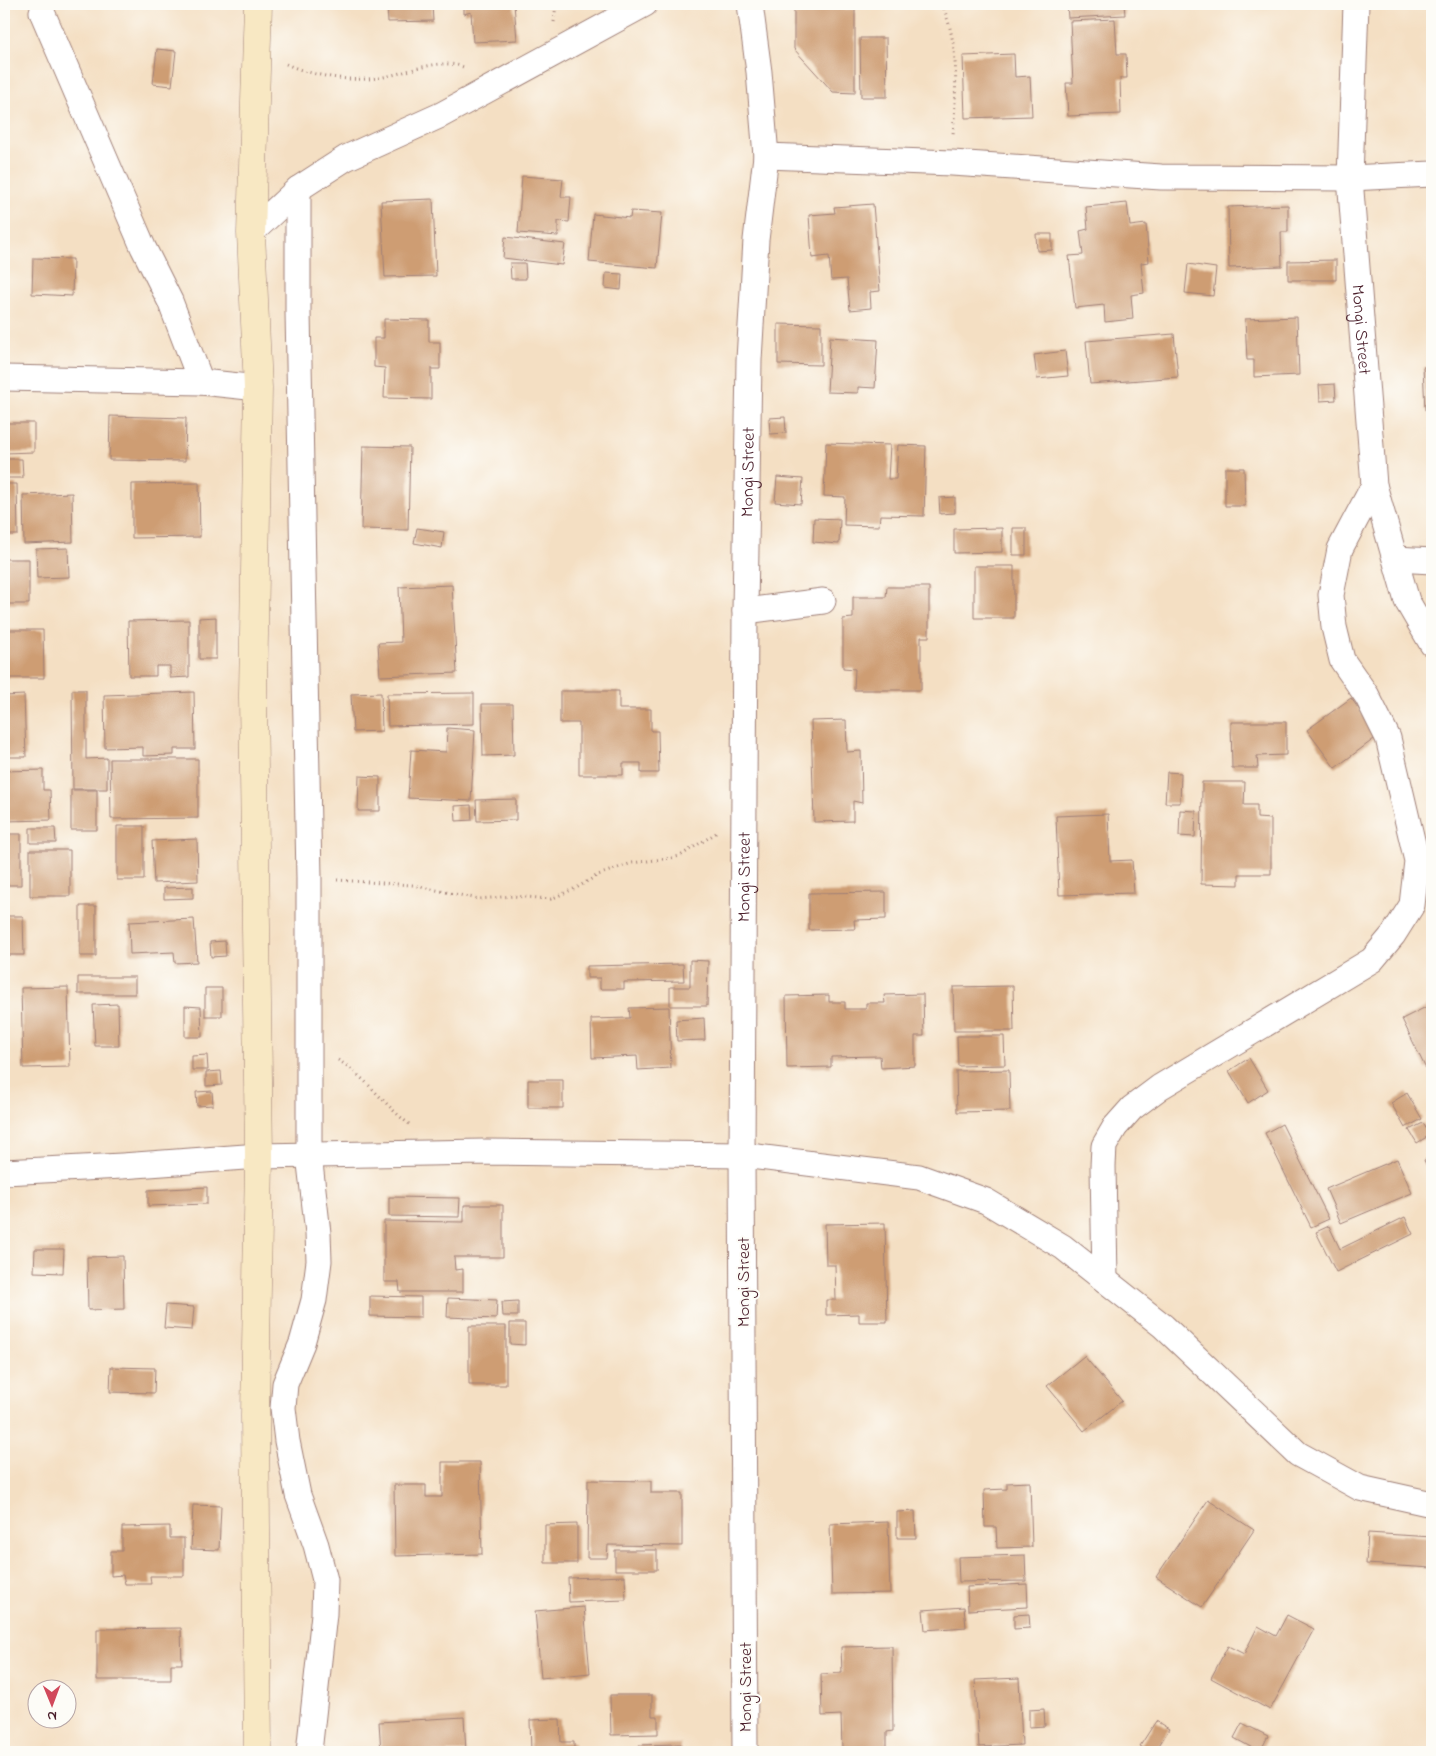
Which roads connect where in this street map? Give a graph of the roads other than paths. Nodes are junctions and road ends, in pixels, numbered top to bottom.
1 (258, 4) edge
2 (645, 4) edge
3 (750, 4) edge
4 (1356, 4) edge
5 (42, 12) dead end
6 (766, 156) junction
7 (1432, 174) edge
8 (1350, 178) junction
9 (298, 189) junction
10 (251, 233) junction
11 (4, 378) edge
12 (201, 382) junction
13 (258, 388) junction
14 (1374, 486) junction
15 (1396, 559) junction
16 (1432, 561) edge
17 (823, 601) dead end
18 (745, 611) junction
19 (1432, 644) edge
20 (309, 1155) junction
21 (742, 1155) junction
22 (259, 1156) junction
23 (4, 1172) edge
24 (1105, 1280) junction
25 (1432, 1504) edge
26 (258, 1752) edge
27 (308, 1752) edge
28 (746, 1752) edge

1 - 10 street
2 - 9 street
3 - 6 street, Mongi Street
4 - 8 street, Mongi Street
5 - 12 street
6 - 8 street
6 - 18 street, Mongi Street
7 - 8 street
8 - 14 street, Mongi Street
9 - 10 street
9 - 20 street
10 - 13 street
11 - 12 street
12 - 13 street
13 - 22 street
14 - 15 street, Mongi Street
14 - 24 street
15 - 16 street
15 - 19 street, Mongi Street
17 - 18 street
18 - 21 street, Mongi Street
20 - 21 street
20 - 22 street
20 - 27 street
21 - 24 street
21 - 28 street, Mongi Street
22 - 23 street
22 - 26 street
24 - 25 street

